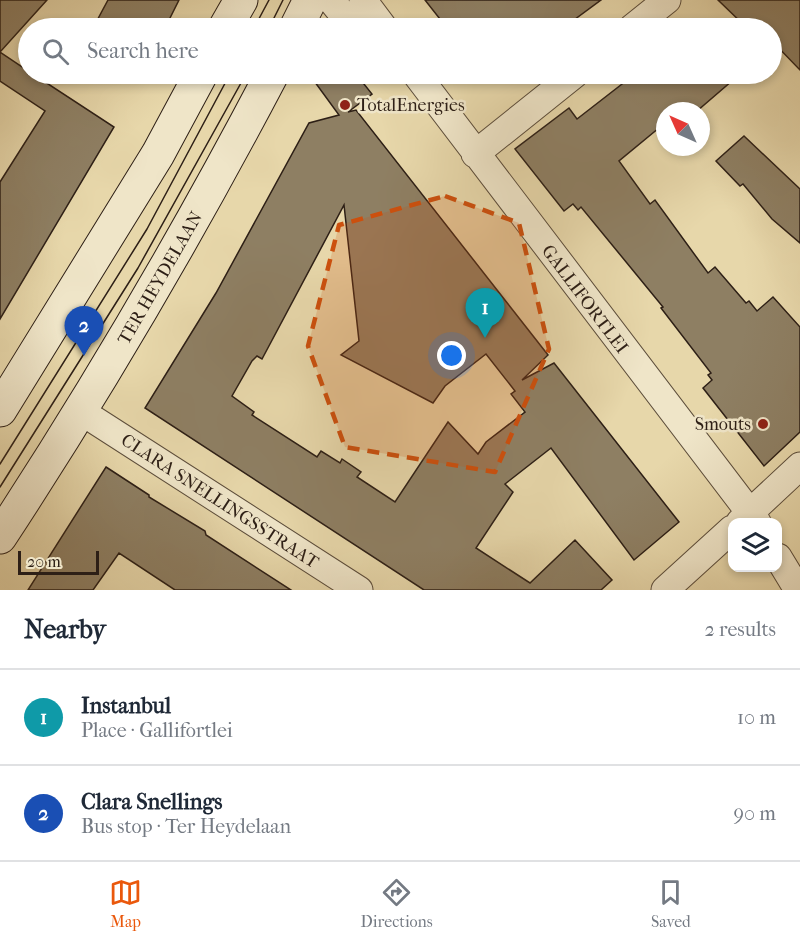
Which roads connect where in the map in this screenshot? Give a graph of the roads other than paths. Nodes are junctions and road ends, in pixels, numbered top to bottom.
1 (240, 0) edge
2 (310, 0) edge
3 (330, 0) edge
4 (363, 0) edge
5 (667, 0) edge
6 (230, 18) edge
7 (301, 18) edge
8 (345, 18) edge
9 (376, 18) edge
10 (644, 18) edge
11 (196, 84) edge
12 (267, 84) edge
13 (423, 84) edge
14 (562, 84) edge
15 (475, 154) junction
16 (0, 410) edge
17 (82, 412) junction
18 (800, 466) edge
19 (742, 518) edge
20 (749, 518) edge
21 (728, 536) edge
22 (0, 537) edge
23 (782, 565) edge
24 (359, 590) edge
25 (665, 590) edge
26 (798, 590) edge

1 - 6 street
2 - 7 street
3 - 8 street
4 - 9 street
5 - 10 street
11 - 16 street
12 - 17 street, TER HEYDELAAN
13 - 15 street, GALLIFORTLEI
14 - 15 street
15 - 19 street, GALLIFORTLEI
17 - 22 street, TER HEYDELAAN
17 - 24 street, CLARA SNELLINGSSTRAAT
18 - 20 street
21 - 25 street
23 - 26 street

